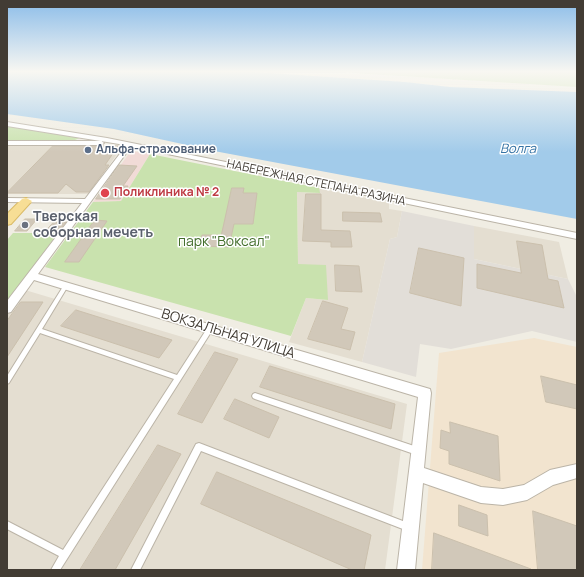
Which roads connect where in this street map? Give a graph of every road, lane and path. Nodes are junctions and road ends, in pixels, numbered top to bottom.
1 (7, 124) edge
2 (7, 143) edge
3 (121, 143) junction
4 (7, 200) edge
5 (26, 200) junction
6 (88, 201) junction
7 (7, 212) edge
8 (7, 218) edge
9 (7, 221) edge
10 (577, 236) edge
11 (32, 276) junction
12 (66, 286) junction
13 (7, 309) edge
14 (210, 329) junction
15 (38, 330) junction
16 (178, 378) junction
17 (7, 380) edge
18 (255, 396) dead end
19 (418, 451) junction
20 (577, 471) edge
21 (416, 473) junction
22 (7, 525) edge
23 (410, 528) junction
24 (65, 555) junction
25 (55, 570) edge
26 (135, 570) edge
27 (406, 570) edge

1 - 3 street, НАБЕРЕЖНАЯ СТЕПАНА РАЗИНА
2 - 3 street
3 - 6 street
3 - 10 street, НАБЕРЕЖНАЯ СТЕПАНА РАЗИНА
4 - 5 street
5 - 6 street
5 - 9 main road
6 - 11 street
7 - 8 main road
11 - 12 street, ВОКЗАЛЬНАЯ УЛИЦА
11 - 13 street
12 - 14 street, ВОКЗАЛЬНАЯ УЛИЦА
12 - 15 lane
14 - 16 lane
14 - 19 street, ВОКЗАЛЬНАЯ УЛИЦА
15 - 16 lane
15 - 17 lane
16 - 24 lane
18 - 19 lane
19 - 21 street
20 - 21 street
21 - 23 street
22 - 24 lane
23 - 26 lane
23 - 27 street
24 - 25 lane

